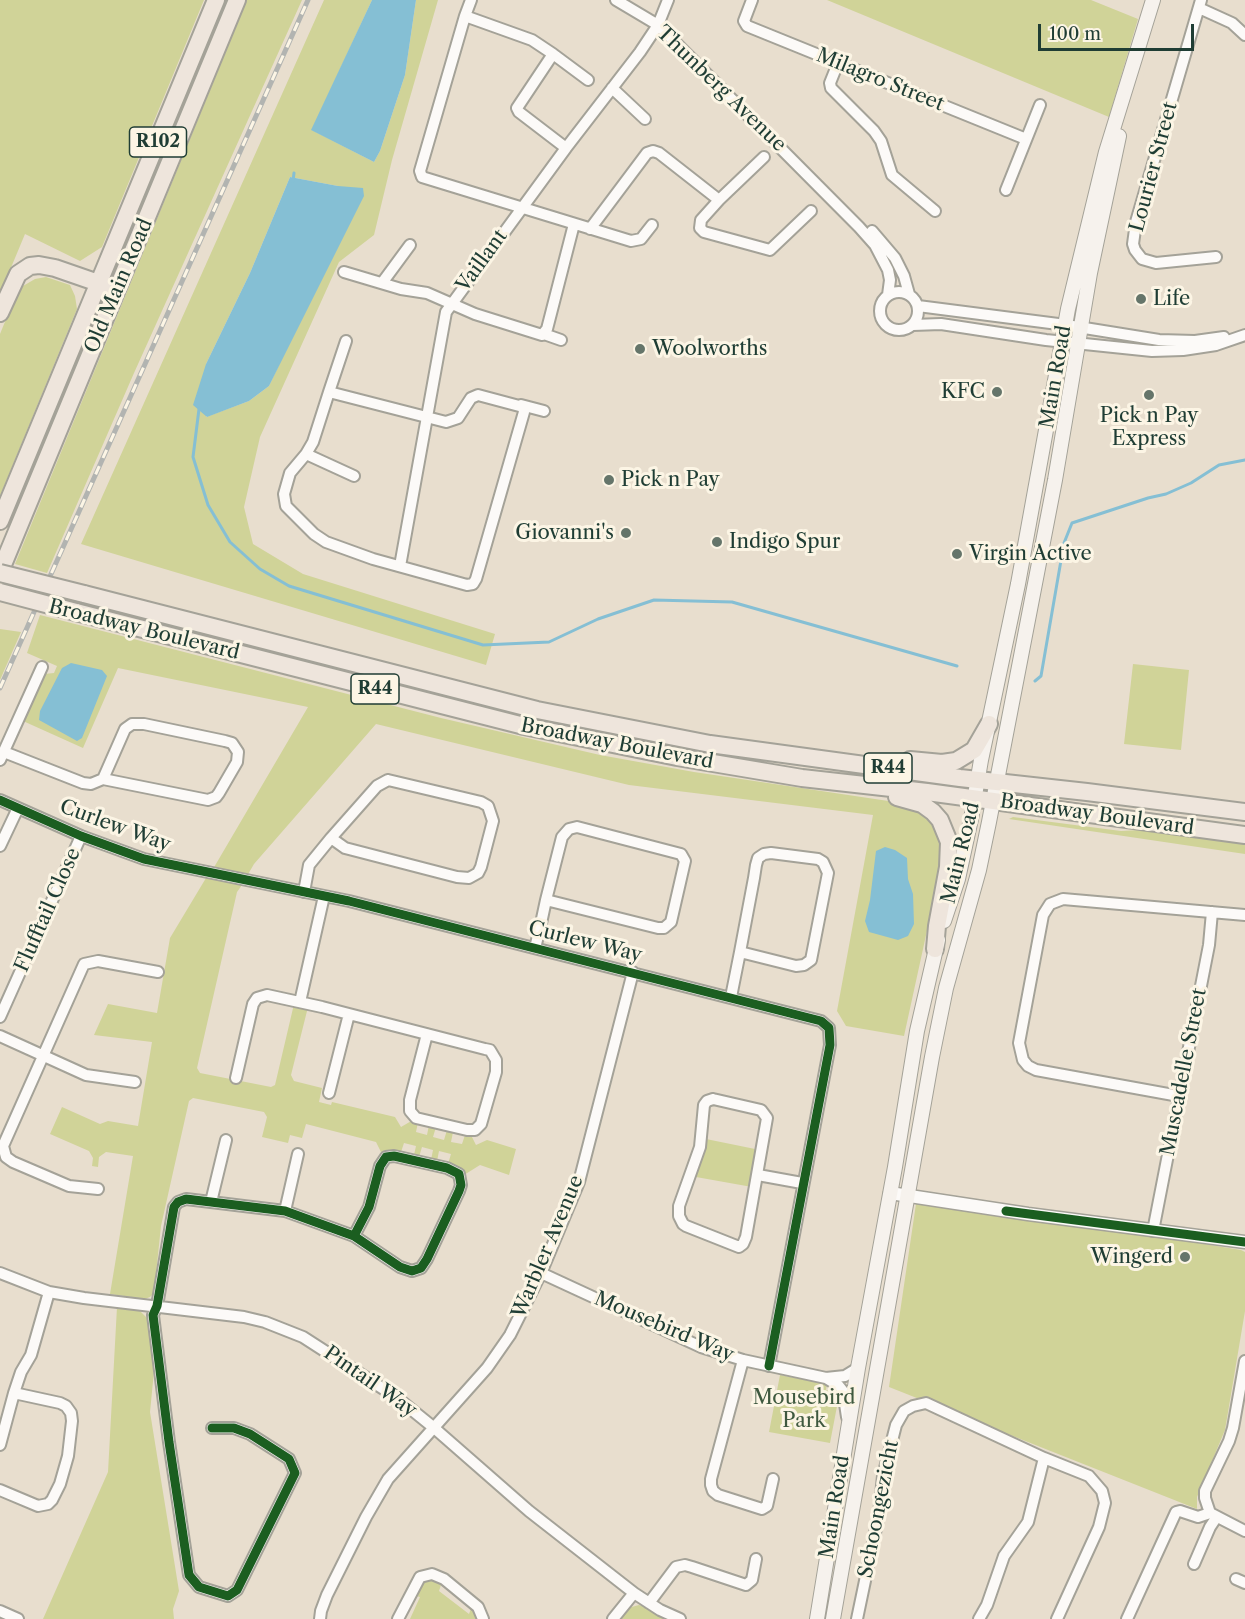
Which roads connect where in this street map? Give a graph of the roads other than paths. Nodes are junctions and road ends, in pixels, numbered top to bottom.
1 (216, 0) edge
2 (237, 0) edge
3 (471, 0) edge
4 (616, 0) edge
5 (669, 0) edge
6 (752, 0) edge
7 (1153, 0) edge
8 (1200, 4) edge
9 (465, 16) junction
10 (658, 25) junction
11 (1245, 35) edge
12 (553, 54) junction
13 (838, 63) junction
14 (588, 80) dead end
15 (612, 88) junction
16 (1126, 92) junction
17 (1040, 105) dead end
18 (645, 119) dead end
19 (1026, 139) junction
20 (566, 148) junction
21 (764, 157) dead end
22 (1005, 190) dead end
23 (719, 201) junction
24 (522, 207) junction
25 (935, 211) dead end
26 (811, 212) dead end
27 (856, 223) junction
28 (574, 224) junction
29 (652, 225) dead end
30 (590, 229) junction
31 (410, 245) dead end
32 (1216, 257) dead end
33 (344, 272) dead end
34 (99, 283) junction
35 (382, 283) junction
36 (116, 290) junction
37 (909, 294) junction
38 (888, 295) junction
39 (450, 304) junction
40 (918, 306) junction
41 (0, 313) edge
42 (913, 325) junction
43 (1066, 325) junction
44 (1081, 327) junction
45 (544, 334) junction
46 (1240, 336) edge
47 (561, 340) dead end
48 (346, 341) dead end
49 (1063, 342) junction
50 (1078, 344) junction
51 (329, 392) junction
52 (521, 405) junction
53 (544, 411) dead end
54 (426, 418) junction
55 (306, 454) junction
56 (354, 476) dead end
57 (0, 521) edge
58 (400, 566) junction
59 (0, 573) edge
60 (0, 592) edge
61 (42, 667) dead end
62 (989, 724) junction
63 (799, 755) junction
64 (2, 756) edge
65 (801, 778) junction
66 (103, 779) junction
67 (978, 780) junction
68 (997, 782) junction
69 (975, 799) junction
70 (0, 800) edge
71 (993, 801) junction
72 (18, 808) junction
73 (1245, 813) edge
74 (1245, 835) edge
75 (81, 836) junction
76 (331, 838) junction
77 (0, 846) edge
78 (304, 892) junction
79 (324, 896) junction
80 (546, 900) junction
81 (1212, 912) junction
82 (1245, 915) edge
83 (535, 948) junction
84 (935, 949) junction
85 (740, 952) junction
86 (158, 972) dead end
87 (633, 972) junction
88 (731, 997) junction
89 (300, 1002) junction
90 (1, 1011) edge
91 (349, 1014) junction
92 (427, 1034) junction
93 (0, 1036) edge
94 (43, 1055) junction
95 (236, 1078) dead end
96 (135, 1082) dead end
97 (329, 1093) dead end
98 (1179, 1096) junction
99 (226, 1140) dead end
100 (298, 1154) dead end
101 (758, 1175) junction
102 (802, 1183) junction
103 (98, 1189) dead end
104 (890, 1193) junction
105 (907, 1196) junction
106 (211, 1202) junction
107 (285, 1211) junction
108 (1153, 1231) junction
109 (354, 1236) junction
110 (1245, 1242) edge
111 (0, 1273) edge
112 (541, 1273) junction
113 (49, 1292) junction
114 (157, 1306) junction
115 (743, 1360) junction
116 (769, 1366) junction
117 (858, 1368) junction
118 (1244, 1368) edge
119 (826, 1378) junction
120 (14, 1393) junction
121 (848, 1426) junction
122 (433, 1427) junction
123 (212, 1428) dead end
124 (0, 1445) edge
125 (1044, 1458) junction
126 (772, 1479) dead end
127 (0, 1490) edge
128 (1213, 1516) junction
129 (1245, 1531) edge
130 (756, 1559) dead end
131 (1194, 1564) dead end
132 (634, 1593) junction
133 (649, 1603) junction
134 (0, 1611) edge
135 (18, 1619) edge
136 (320, 1619) edge
137 (398, 1619) edge
138 (483, 1619) edge
139 (614, 1619) edge
140 (680, 1619) edge
141 (817, 1619) edge
142 (833, 1619) edge
143 (857, 1619) edge
144 (980, 1619) edge
145 (1057, 1619) edge
146 (1126, 1619) edge

1 - 34 main road, Old Main Road / R102
2 - 36 main road, Old Main Road / R102
3 - 9 street
4 - 10 street, Thunberg Avenue
5 - 10 street, Vaillant
6 - 13 street, Milagro Street
7 - 16 main road, Main Road
8 - 11 street
8 - 32 street, Lourier Street
9 - 12 street
9 - 24 street
10 - 15 street, Vaillant
10 - 27 street, Thunberg Avenue
12 - 14 street
12 - 20 street
13 - 19 street, Milagro Street
13 - 25 street
15 - 18 street
15 - 20 street, Vaillant
16 - 43 main road, Main Road
16 - 44 main road, Main Road
17 - 19 street
19 - 22 street
20 - 24 street, Vaillant
21 - 23 street
23 - 26 street
23 - 30 street
24 - 28 street
24 - 39 street, Vaillant
27 - 37 street, Thunberg Avenue
27 - 38 street, Thunberg Avenue
28 - 30 street
28 - 45 street
29 - 30 street
31 - 35 street
33 - 35 street
34 - 36 main road
34 - 41 main road
34 - 57 main road, Old Main Road / R102
35 - 39 street
36 - 59 main road, Old Main Road / R102
37 - 38 street
37 - 40 street
38 - 42 street
39 - 45 street
39 - 54 street, Vaillant
40 - 42 street
40 - 43 street
42 - 49 street
43 - 44 street
43 - 49 main road, Main Road
44 - 46 street
44 - 50 main road, Main Road
45 - 47 street
46 - 50 street
48 - 51 street
49 - 50 street
49 - 62 main road, Main Road
50 - 68 main road, Main Road
51 - 54 street
51 - 55 street
52 - 53 street
52 - 54 street
52 - 58 street
54 - 58 street, Vaillant
55 - 56 street
55 - 58 street
59 - 63 main road, Broadway Boulevard / R44, bridge
60 - 65 main road, Broadway Boulevard / R44, bridge
61 - 64 street
62 - 63 main road
62 - 67 main road, Main Road
63 - 67 main road, Broadway Boulevard / R44
64 - 66 street
65 - 69 main road, Broadway Boulevard / R44
65 - 84 main road
66 - 66 street
67 - 68 main road, Broadway Boulevard / R44
67 - 69 main road, Main Road
68 - 71 main road, Main Road
68 - 73 main road, Broadway Boulevard / R44
69 - 71 main road, Broadway Boulevard / R44
69 - 84 main road, Main Road
70 - 72 street, Curlew Way
71 - 74 main road, Broadway Boulevard / R44
71 - 105 main road, Main Road
72 - 75 street, Curlew Way
72 - 77 street
75 - 78 street, Curlew Way
75 - 90 street, Flufftail Close
76 - 76 street
76 - 78 street
78 - 79 street, Curlew Way
79 - 83 street, Curlew Way
79 - 89 street
80 - 80 street
80 - 83 street
81 - 82 street
81 - 98 street, Muscadelle Street
81 - 98 street
83 - 87 street, Curlew Way
84 - 104 main road, Main Road
85 - 85 street
85 - 88 street
86 - 94 street
87 - 88 street, Curlew Way
87 - 112 street, Warbler Avenue
88 - 102 street, Curlew Way
89 - 91 street
89 - 95 street
91 - 92 street
91 - 97 street
92 - 92 street
93 - 94 street
94 - 96 street
94 - 103 street
98 - 108 street, Muscadelle Street
99 - 106 street
100 - 107 street
101 - 101 street
101 - 102 street
102 - 116 street, Curlew Way
104 - 105 street
104 - 117 main road, Main Road
105 - 108 street
105 - 142 main road, Main Road
106 - 107 street
106 - 114 street
107 - 109 street
108 - 110 street
109 - 109 street
111 - 113 street, Pintail Way
112 - 115 street, Mousebird Way
112 - 122 street, Warbler Avenue
113 - 114 street, Pintail Way
113 - 120 street
114 - 122 street, Pintail Way
114 - 123 street
115 - 116 street, Mousebird Way
115 - 126 street
116 - 119 street, Mousebird Way
117 - 119 street, Mousebird Way
117 - 121 main road, Main Road
118 - 128 street
119 - 121 street
120 - 124 street
120 - 127 street
121 - 141 main road, Main Road
122 - 132 street, Pintail Way
122 - 136 street, Warbler Avenue
125 - 143 street, Schoongezicht
125 - 144 street
125 - 145 street, Schoongezicht
128 - 129 street
128 - 131 street
128 - 146 street
130 - 133 street
132 - 133 street, Pintail Way
132 - 139 street
133 - 140 street, Pintail Way
134 - 135 street
137 - 138 street

